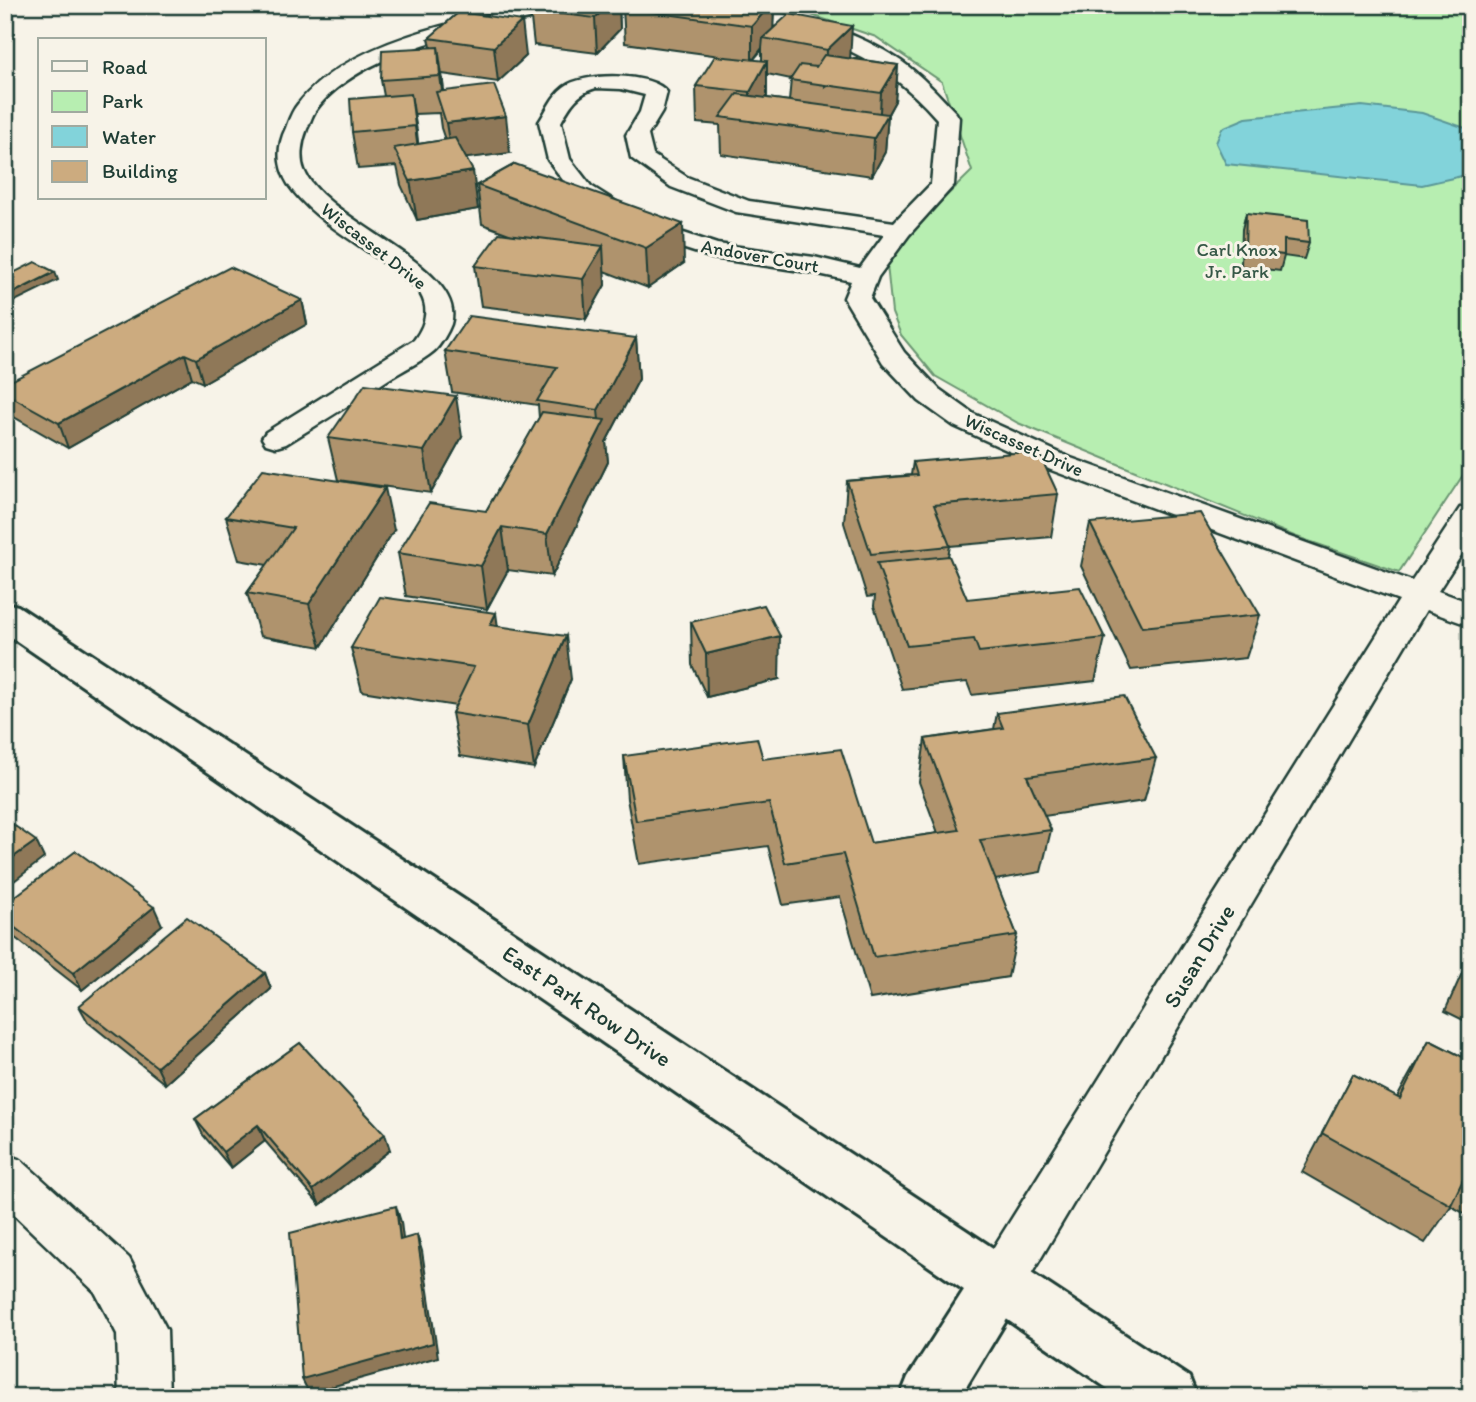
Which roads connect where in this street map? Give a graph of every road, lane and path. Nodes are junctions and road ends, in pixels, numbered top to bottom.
1 (578, 5) edge
2 (689, 5) edge
3 (900, 230) junction
4 (866, 277) junction
5 (276, 438) dead end
6 (1471, 516) edge
7 (1419, 595) junction
8 (5, 615) edge
9 (1471, 615) edge
10 (5, 1175) edge
11 (999, 1283) junction
12 (143, 1385) edge
13 (928, 1397) edge
14 (1169, 1397) edge

1 - 5 street, Wiscasset Drive
2 - 3 street
3 - 4 street
3 - 4 street, Andover Court
4 - 7 street, Wiscasset Drive
6 - 7 street, Susan Drive
7 - 9 street, Wiscasset Drive
7 - 11 street, Susan Drive
8 - 11 main road, East Park Row Drive
10 - 12 street
11 - 13 main road, Susan Drive
11 - 14 main road, East Park Row Drive

